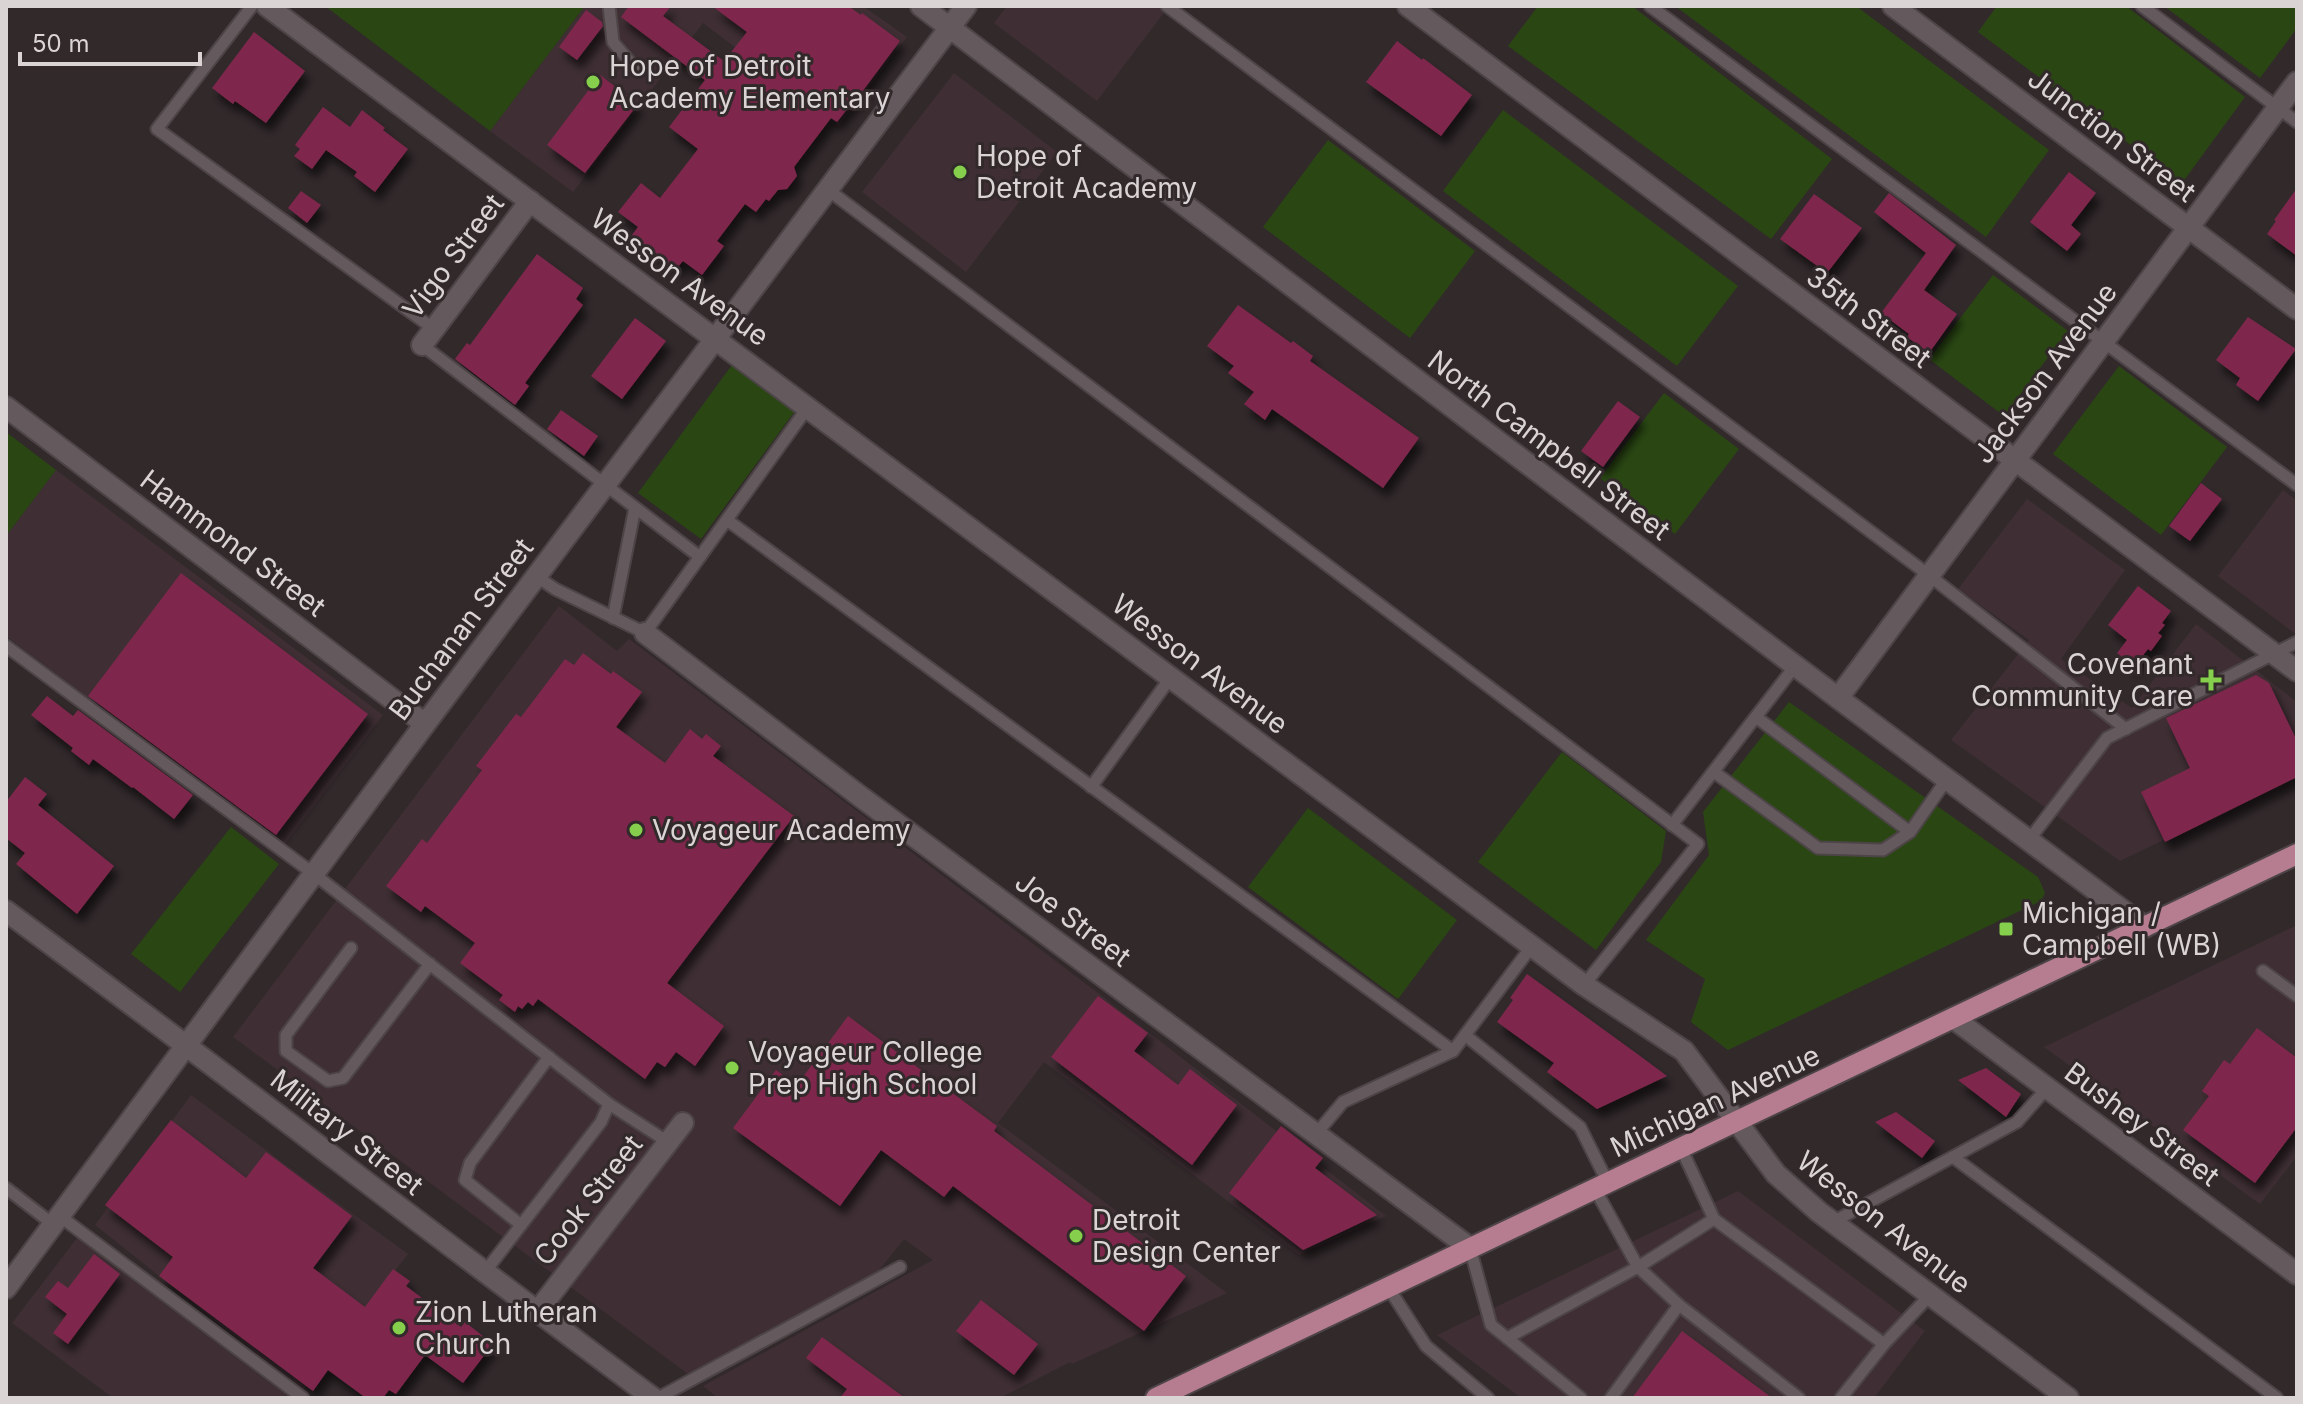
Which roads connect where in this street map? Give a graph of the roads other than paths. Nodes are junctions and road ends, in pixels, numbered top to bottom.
1 (252, 6) edge
2 (267, 6) edge
3 (609, 6) edge
4 (921, 6) edge
5 (966, 6) edge
6 (1167, 6) edge
7 (1408, 6) edge
8 (1650, 6) edge
9 (1893, 6) edge
10 (2142, 6) edge
11 (951, 27) junction
12 (636, 69) dead end
13 (2297, 82) edge
14 (2278, 107) junction
15 (2297, 122) edge
16 (827, 189) junction
17 (530, 201) junction
18 (2189, 228) junction
19 (2297, 309) edge
20 (428, 337) junction
21 (715, 337) junction
22 (2104, 342) junction
23 (6, 407) edge
24 (808, 407) junction
25 (2014, 461) junction
26 (604, 485) junction
27 (2297, 485) edge
28 (635, 508) junction
29 (727, 520) junction
30 (700, 557) junction
31 (536, 576) junction
32 (1930, 576) junction
33 (613, 618) junction
34 (645, 633) junction
35 (2297, 642) edge
36 (6, 646) edge
37 (2273, 652) junction
38 (1795, 666) junction
39 (2297, 671) edge
40 (1171, 677) junction
41 (1838, 698) junction
42 (1756, 717) junction
43 (425, 724) junction
44 (2126, 729) junction
45 (1714, 772) junction
46 (1947, 779) junction
47 (1091, 787) junction
48 (1672, 825) junction
49 (1910, 832) junction
50 (2029, 840) junction
51 (2297, 854) edge
52 (314, 874) junction
53 (6, 911) edge
54 (2145, 927) junction
55 (1532, 946) junction
56 (351, 948) dead end
57 (430, 964) junction
58 (2263, 971) dead end
59 (1584, 985) junction
60 (2297, 996) edge
61 (1953, 1018) junction
62 (1465, 1035) junction
63 (187, 1045) junction
64 (1453, 1051) junction
65 (549, 1057) junction
66 (2047, 1088) junction
67 (609, 1104) junction
68 (1735, 1122) junction
69 (683, 1123) dead end
70 (1316, 1134) junction
71 (668, 1142) junction
72 (1681, 1148) junction
73 (1953, 1157) junction
74 (1602, 1186) junction
75 (6, 1188) edge
76 (1714, 1219) junction
77 (58, 1221) junction
78 (1833, 1222) junction
79 (521, 1225) junction
80 (1470, 1248) junction
81 (900, 1267) dead end
82 (1638, 1267) junction
83 (484, 1273) junction
84 (2297, 1274) edge
85 (1388, 1287) junction
86 (6, 1288) edge
87 (1930, 1295) junction
88 (1679, 1305) junction
89 (537, 1312) junction
90 (1507, 1338) junction
91 (1884, 1344) junction
92 (303, 1398) edge
93 (656, 1398) edge
94 (1156, 1398) edge
95 (1488, 1398) edge
96 (1581, 1398) edge
97 (1611, 1398) edge
98 (1799, 1398) edge
99 (1841, 1398) edge
100 (2068, 1398) edge
101 (2277, 1398) edge

1 - 20 lane
2 - 17 street, Wesson Avenue
3 - 12 lane
4 - 11 street, North Campbell Street
5 - 11 street, Buchanan Street
6 - 32 lane
7 - 25 street, 35th Street
8 - 22 lane
9 - 18 street, Junction Street
10 - 14 lane
11 - 16 street, Buchanan Street
11 - 38 street, North Campbell Street
13 - 14 street, Jackson Avenue
14 - 15 lane
14 - 18 street, Jackson Avenue
16 - 21 street, Buchanan Street
16 - 48 lane
17 - 20 street, Vigo Street
17 - 21 street, Wesson Avenue
18 - 19 street, Junction Street
18 - 22 street, Jackson Avenue
20 - 26 lane
21 - 24 street, Wesson Avenue
21 - 26 street, Buchanan Street
22 - 25 street, Jackson Avenue
22 - 27 lane
23 - 43 street, Hammond Street
24 - 29 lane
24 - 40 street, Wesson Avenue
25 - 32 street, Jackson Avenue
25 - 37 street, 35th Street
26 - 28 lane
26 - 31 street, Buchanan Street
28 - 30 lane
28 - 33 lane
29 - 30 lane
29 - 47 lane
30 - 34 lane
31 - 33 lane
31 - 43 street, Buchanan Street
32 - 41 street, Jackson Avenue
32 - 44 lane
33 - 34 lane
34 - 70 street, Joe Street
35 - 37 lane
36 - 52 lane
37 - 39 street, 35th Street
37 - 44 lane
38 - 41 street, North Campbell Street
38 - 42 lane
40 - 47 lane
40 - 55 street, Wesson Avenue
41 - 46 street, North Campbell Street
42 - 45 lane
42 - 49 lane
43 - 52 street, Buchanan Street
44 - 50 lane
45 - 48 lane
45 - 49 lane
46 - 49 lane
46 - 50 street, North Campbell Street
47 - 64 lane
48 - 59 lane
50 - 54 street, North Campbell Street
51 - 54 main road, Michigan Avenue
52 - 57 lane
52 - 63 street, Buchanan Street
53 - 63 street, Military Street
54 - 61 main road, Michigan Avenue
55 - 59 street, Wesson Avenue
55 - 62 lane
56 - 57 lane
57 - 65 lane
58 - 60 lane
59 - 68 street, Wesson Avenue
61 - 66 street, Bushey Street
61 - 68 main road, Michigan Avenue
62 - 64 lane
62 - 74 lane
63 - 77 street, Buchanan Street
63 - 83 street, Military Street
64 - 70 lane
65 - 67 lane
65 - 79 lane
66 - 73 lane
66 - 84 street, Bushey Street
67 - 71 lane
67 - 79 lane
68 - 72 main road, Michigan Avenue
68 - 78 street, Wesson Avenue
69 - 71 street, Cook Street
70 - 80 street, Joe Street
71 - 89 street, Cook Street
72 - 74 main road, Michigan Avenue
72 - 76 lane
73 - 78 lane
73 - 101 lane
74 - 80 main road, Michigan Avenue
74 - 82 lane
75 - 77 lane
76 - 82 lane
76 - 91 lane
77 - 86 street, Buchanan Street
77 - 92 lane
78 - 87 street, Wesson Avenue
79 - 83 lane
80 - 85 main road, Michigan Avenue
80 - 90 lane
81 - 93 lane
82 - 88 lane
82 - 90 lane
83 - 89 street, Military Street
85 - 94 main road, Michigan Avenue
85 - 95 lane
87 - 91 lane
87 - 100 street, Wesson Avenue
88 - 97 lane
88 - 98 lane
89 - 93 street, Military Street
90 - 96 lane
91 - 99 lane

